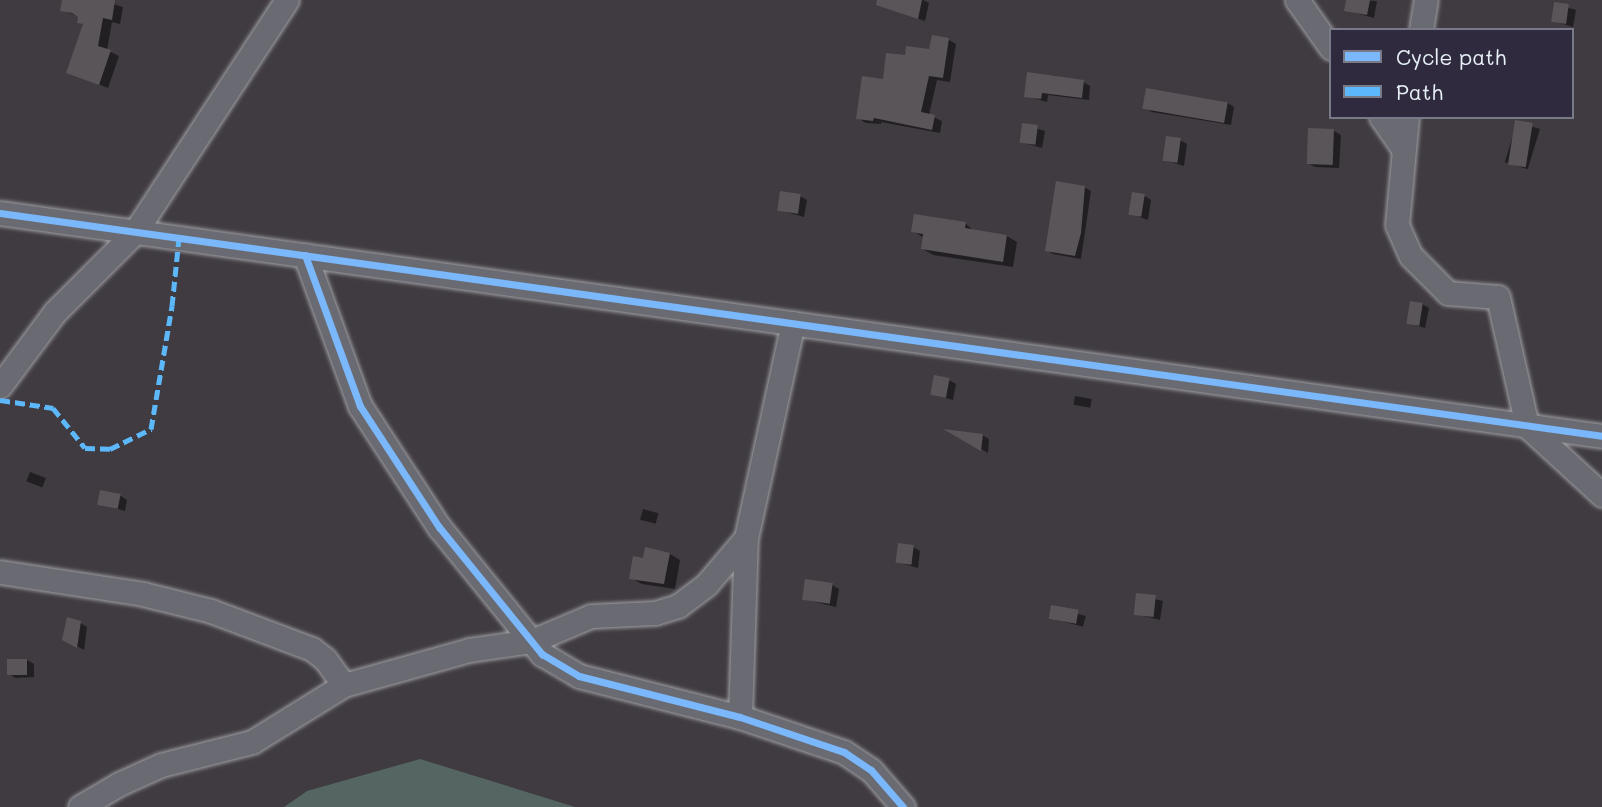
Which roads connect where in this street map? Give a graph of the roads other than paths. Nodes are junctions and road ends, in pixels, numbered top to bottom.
1 (1297, 0) edge
2 (1426, 0) edge
3 (287, 1) edge
4 (1421, 28) edge
5 (1329, 44) edge
6 (1382, 119) edge
7 (1407, 119) edge
8 (1402, 148) junction
9 (0, 213) edge
10 (135, 232) junction
11 (305, 255) junction
12 (793, 323) junction
13 (0, 386) edge
14 (1527, 426) junction
15 (1602, 436) edge
16 (1602, 495) edge
17 (746, 538) junction
18 (0, 572) edge
19 (532, 641) junction
20 (344, 685) junction
21 (740, 717) junction
22 (80, 807) edge
23 (903, 807) edge

1 - 5 street
2 - 4 street
3 - 10 street
6 - 8 street
7 - 8 street
8 - 14 street
9 - 10 street
10 - 11 street
10 - 13 street
11 - 12 street
11 - 19 street
12 - 14 street
12 - 17 street
14 - 15 street
14 - 16 street
17 - 19 street
17 - 21 street
18 - 20 street
19 - 20 street
19 - 21 street
20 - 22 street
21 - 23 street

